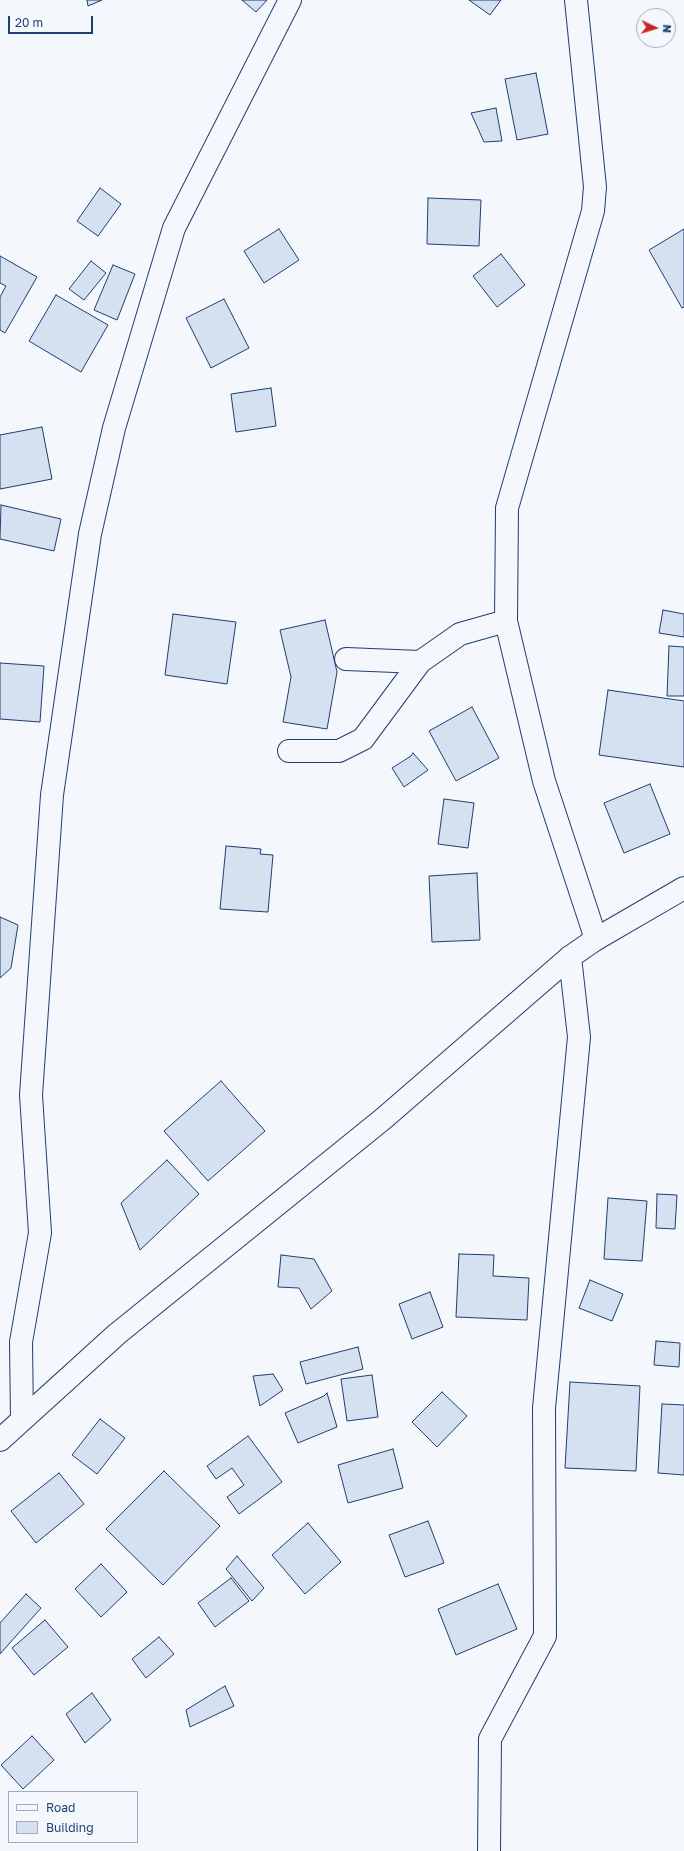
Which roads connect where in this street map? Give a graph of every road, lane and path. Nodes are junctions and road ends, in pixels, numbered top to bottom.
1 (290, 0) edge
2 (576, 0) edge
3 (506, 621) junction
4 (346, 659) dead end
5 (420, 662) junction
6 (289, 752) dead end
7 (684, 888) edge
8 (596, 939) junction
9 (570, 957) junction
10 (22, 1419) junction
11 (0, 1440) edge
12 (489, 1851) edge

1 - 10 street
2 - 3 street
3 - 5 street
3 - 8 street
4 - 5 street
5 - 6 street
7 - 8 street
8 - 9 street
9 - 10 street
9 - 12 street
10 - 11 street

